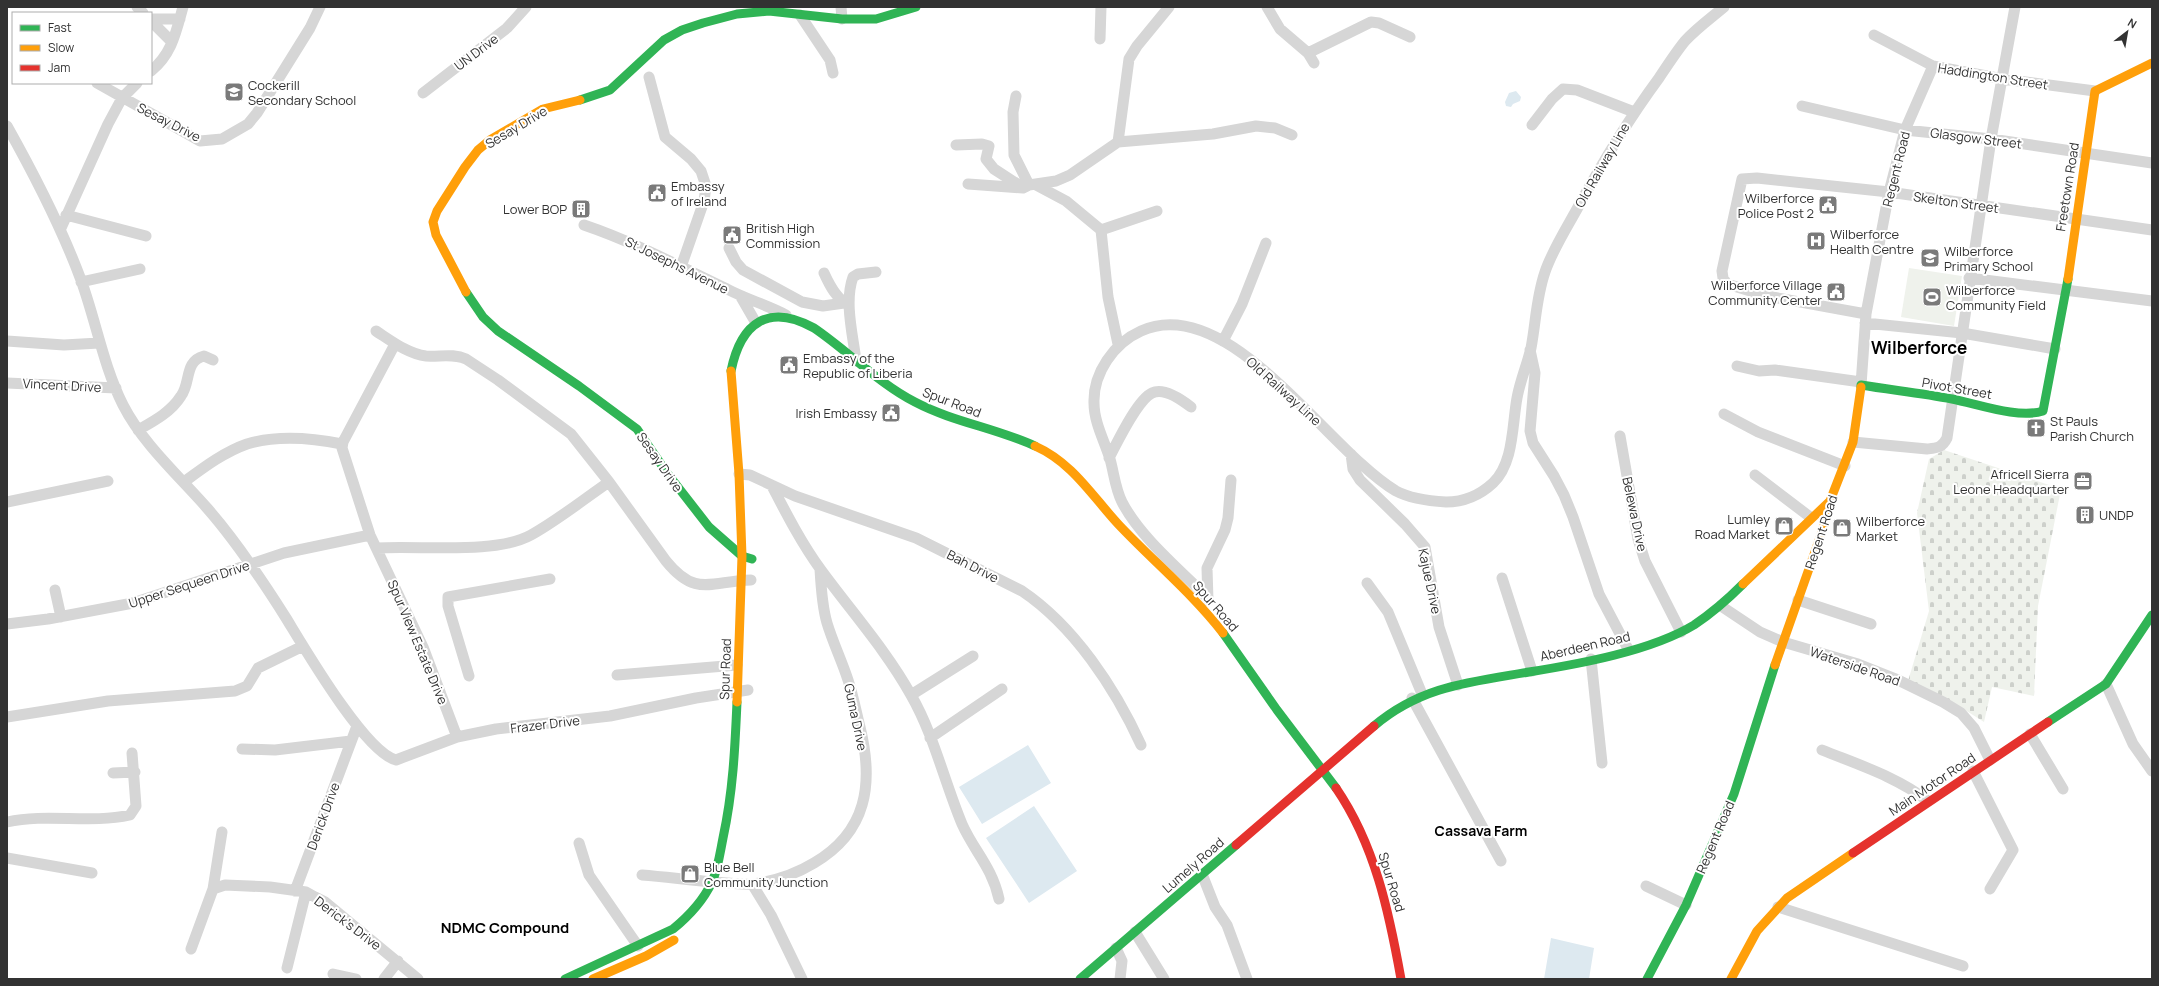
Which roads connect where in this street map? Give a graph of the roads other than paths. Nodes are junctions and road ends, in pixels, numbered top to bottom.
1 (183, 7) edge
2 (320, 7) edge
3 (526, 7) edge
4 (841, 7) edge
5 (916, 7) edge
6 (1102, 7) edge
7 (1170, 7) edge
8 (1267, 7) edge
9 (1724, 7) edge
10 (2015, 7) edge
11 (800, 15) junction
12 (180, 19) junction
13 (842, 19) junction
14 (152, 20) edge
15 (152, 21) edge
16 (1874, 35) dead end
17 (1410, 37) dead end
18 (1100, 39) dead end
19 (172, 42) junction
20 (1308, 53) junction
21 (2152, 62) edge
22 (1314, 63) dead end
23 (1932, 66) junction
24 (152, 70) edge
25 (833, 73) dead end
26 (648, 77) dead end
27 (2003, 79) junction
28 (99, 84) edge
29 (136, 84) edge
30 (2095, 91) junction
31 (423, 93) dead end
32 (1016, 96) dead end
33 (122, 98) junction
34 (1802, 106) dead end
35 (1634, 112) junction
36 (1532, 125) dead end
37 (7, 126) edge
38 (1905, 130) junction
39 (1292, 135) dead end
40 (1991, 139) junction
41 (1118, 142) junction
42 (956, 144) dead end
43 (2086, 153) junction
44 (2152, 163) edge
45 (968, 184) dead end
46 (1029, 186) junction
47 (1889, 192) junction
48 (1981, 205) junction
49 (1157, 211) dead end
50 (66, 215) junction
51 (2075, 218) junction
52 (584, 225) dead end
53 (61, 228) junction
54 (1101, 230) junction
55 (2152, 230) edge
56 (146, 236) dead end
57 (1266, 243) dead end
58 (729, 248) dead end
59 (681, 267) junction
60 (140, 269) dead end
61 (876, 272) dead end
62 (824, 273) dead end
63 (1969, 278) junction
64 (82, 282) junction
65 (2066, 291) junction
66 (741, 296) junction
67 (2152, 301) edge
68 (847, 304) junction
69 (786, 316) junction
70 (1865, 318) junction
71 (756, 324) junction
72 (781, 327) dead end
73 (376, 331) dead end
74 (1962, 333) junction
75 (7, 341) edge
76 (815, 341) dead end
77 (1224, 341) junction
78 (752, 342) dead end
79 (99, 343) junction
80 (395, 344) junction
81 (1118, 344) junction
82 (2055, 349) junction
83 (1530, 350) junction
84 (744, 359) dead end
85 (213, 360) dead end
86 (856, 361) junction
87 (1737, 366) dead end
88 (7, 382) edge
89 (1861, 383) junction
90 (116, 388) junction
91 (742, 388) dead end
92 (1952, 399) junction
93 (2045, 406) joint
94 (1192, 407) dead end
95 (1724, 414) dead end
96 (138, 430) junction
97 (736, 433) junction
98 (1620, 436) dead end
99 (1853, 442) junction
100 (1030, 443) junction
101 (342, 444) junction
102 (1351, 454) junction
103 (1109, 458) junction
104 (1845, 466) junction
105 (747, 475) junction
106 (1755, 475) dead end
107 (1231, 480) dead end
108 (108, 481) dead end
109 (184, 482) junction
110 (609, 482) junction
111 (772, 486) junction
112 (1830, 501) junction
113 (7, 502) edge
114 (1810, 517) junction
115 (370, 535) junction
116 (377, 548) junction
117 (742, 556) junction
118 (252, 564) junction
119 (820, 569) junction
120 (750, 571) junction
121 (550, 578) dead end
122 (1502, 578) dead end
123 (1160, 579) dead end
124 (1367, 583) dead end
125 (55, 590) dead end
126 (1208, 598) junction
127 (1798, 600) junction
128 (1721, 606) junction
129 (2152, 615) edge
130 (1209, 616) junction
131 (61, 617) junction
132 (7, 624) edge
133 (1871, 624) dead end
134 (1682, 632) junction
135 (1783, 642) junction
136 (303, 646) junction
137 (1628, 649) junction
138 (973, 656) dead end
139 (1591, 659) junction
140 (737, 665) junction
141 (1532, 671) junction
142 (617, 675) dead end
143 (469, 676) dead end
144 (2106, 684) junction
145 (1458, 685) junction
146 (1002, 689) dead end
147 (746, 690) junction
148 (911, 695) junction
149 (1417, 696) junction
150 (7, 717) edge
151 (357, 726) junction
152 (2030, 734) junction
153 (457, 737) junction
154 (930, 738) junction
155 (351, 740) junction
156 (1141, 745) dead end
157 (242, 749) dead end
158 (1822, 750) dead end
159 (132, 753) dead end
160 (1990, 760) junction
161 (735, 762) junction
162 (746, 763) dead end
163 (1602, 763) dead end
164 (2152, 770) edge
165 (1323, 771) junction
166 (1973, 771) junction
167 (135, 772) junction
168 (113, 773) dead end
169 (2063, 789) dead end
170 (1928, 801) junction
171 (7, 822) edge
172 (1349, 829) dead end
173 (222, 832) dead end
174 (579, 843) dead end
175 (7, 858) edge
176 (1501, 861) dead end
177 (92, 873) dead end
178 (642, 874) dead end
179 (1202, 874) junction
180 (720, 880) junction
181 (752, 884) junction
182 (1646, 886) dead end
183 (213, 889) junction
184 (1990, 889) dead end
185 (300, 892) junction
186 (1372, 893) dead end
187 (718, 894) dead end
188 (999, 899) dead end
189 (1686, 906) junction
190 (1778, 907) junction
191 (1135, 932) junction
192 (684, 933) dead end
193 (638, 946) junction
194 (1116, 948) junction
195 (191, 949) dead end
196 (1396, 949) junction
197 (1386, 950) dead end
198 (398, 961) junction
199 (1963, 966) dead end
200 (287, 968) dead end
201 (333, 974) dead end
202 (356, 979) edge
203 (384, 979) edge
204 (418, 979) edge
205 (565, 979) edge
206 (593, 979) edge
207 (802, 979) edge
208 (1080, 979) edge
209 (1120, 979) edge
210 (1164, 979) edge
211 (1247, 979) edge
212 (1401, 979) edge
213 (1647, 979) edge
214 (1731, 979) edge

1 - 12 street
2 - 33 street, Sesay Drive
3 - 31 street, UN Drive
4 - 13 street
5 - 13 street, Sesay Drive
6 - 18 street
7 - 41 street
8 - 20 street
9 - 35 street, Old Railway Line
10 - 27 street
11 - 13 street, Sesay Drive
11 - 25 street
11 - 117 street, Sesay Drive
12 - 14 street
12 - 19 street
15 - 19 street
16 - 23 street, Haddington Street
17 - 20 street
19 - 24 street
20 - 22 street
21 - 30 street
23 - 27 street, Haddington Street
23 - 38 street, Regent Road
26 - 59 street
27 - 30 street, Haddington Street
27 - 40 street
28 - 33 street, Sesay Drive
29 - 33 street
30 - 43 street, Freetown Road
32 - 46 street
33 - 50 street
34 - 38 street, Glasgow Street
35 - 36 street
35 - 83 street, Old Railway Line
37 - 53 street, Frazer Drive
38 - 40 street, Glasgow Street
38 - 47 street, Regent Road
39 - 41 street
40 - 43 street, Glasgow Street
40 - 48 street
41 - 46 street
42 - 46 street
43 - 44 street, Glasgow Street
43 - 51 street, Freetown Road
45 - 46 street
46 - 54 street
47 - 48 street, Skelton Street
47 - 70 street, Regent Road
47 - 70 street, Skelton Street
48 - 51 street, Skelton Street
48 - 63 street
49 - 54 street
50 - 53 street
50 - 56 street
51 - 55 street, Skelton Street
51 - 65 street, Freetown Road
52 - 59 street, St Josephs Avenue
53 - 64 street, Frazer Drive
54 - 81 street
57 - 77 street
58 - 68 street
59 - 66 street, St Josephs Avenue
60 - 64 street
61 - 68 street
62 - 68 street
63 - 65 street
63 - 74 street
64 - 79 street, Frazer Drive
65 - 67 street
65 - 82 street, Freetown Road
66 - 69 street
66 - 71 street, St Josephs Avenue
68 - 86 street
69 - 71 street, Spur Road
69 - 86 street, Spur Road
70 - 74 street
70 - 89 street, Regent Road
71 - 97 street, Spur Road
72 - 76 street
73 - 80 street
74 - 82 street
74 - 92 street
75 - 79 street
77 - 81 street, Old Railway Line
77 - 102 street, Old Railway Line
78 - 84 street
79 - 90 street, Frazer Drive
80 - 101 street
80 - 110 street
81 - 103 street
82 - 93 street, Freetown Road
83 - 102 street, Old Railway Line
83 - 137 street, Old Railway Line
85 - 96 street
86 - 100 street, Spur Road
87 - 89 street
88 - 90 street, Vincent Drive
89 - 92 street, Pivot Street
89 - 99 street, Regent Road
90 - 96 street, Frazer Drive
91 - 97 street
92 - 93 street, Pivot Street
92 - 99 street
94 - 103 street
95 - 104 street
96 - 109 street, Frazer Drive
97 - 105 street, Spur Road
98 - 134 street, Belewa Drive
99 - 104 street, Regent Road
100 - 123 street
100 - 130 street, Spur Road
101 - 109 street
101 - 115 street, Spur View Estate Drive
102 - 145 street, Kajue Drive
103 - 126 street
104 - 112 street, Regent Road
105 - 111 street, Bah Drive
105 - 117 street, Spur Road
106 - 114 street
107 - 126 street
108 - 113 street
109 - 118 street, Frazer Drive
110 - 116 street
110 - 120 street
111 - 119 street
111 - 156 street, Bah Drive
112 - 114 street, Aberdeen Road
112 - 127 street, Regent Road
114 - 128 street, Aberdeen Road
115 - 116 street, Spur View Estate Drive
115 - 118 street, Upper Sequeen Drive
116 - 153 street, Spur View Estate Drive
117 - 120 street, Sesay Drive
117 - 120 street, Spur Road
118 - 131 street, Upper Sequeen Drive
118 - 136 street, Frazer Drive
119 - 148 street
119 - 181 street, Guma Drive
120 - 140 street, Spur Road
121 - 143 street
122 - 141 street
124 - 149 street
125 - 131 street
126 - 130 street
127 - 133 street
127 - 135 street, Regent Road
128 - 134 street, Aberdeen Road
128 - 135 street, Waterside Road
129 - 144 street, Main Motor Road
130 - 165 street, Spur Road
131 - 132 street, Upper Sequeen Drive
134 - 137 street, Aberdeen Road
135 - 160 street, Waterside Road
135 - 189 street, Regent Road
136 - 150 street
136 - 151 street, Frazer Drive
137 - 139 street, Aberdeen Road
138 - 148 street
139 - 141 street, Aberdeen Road
139 - 163 street
140 - 142 street
140 - 147 street, Spur Road
141 - 145 street, Aberdeen Road
144 - 152 street, Main Motor Road
144 - 164 street
145 - 149 street, Aberdeen Road
146 - 154 street
147 - 153 street, Frazer Drive
147 - 161 street, Spur Road
148 - 154 street
149 - 165 street, Aberdeen Road
149 - 176 street
151 - 153 street, Frazer Drive
151 - 155 street, Derick Drive
152 - 160 street, Main Motor Road
152 - 169 street
154 - 188 street
155 - 157 street
155 - 185 street, Derick Drive
158 - 170 street
159 - 167 street
160 - 166 street, Main Motor Road
161 - 162 street
161 - 180 street, Spur Road
165 - 179 street, Lumely Road
165 - 196 street, Spur Road
166 - 170 street, Main Motor Road
166 - 184 street
167 - 168 street
167 - 171 street
170 - 190 street, Main Motor Road
172 - 186 street, Spur Road
173 - 183 street
174 - 193 street
175 - 177 street
178 - 180 street, Guma Drive
179 - 191 street, Lumely Road
179 - 211 street
180 - 181 street, Guma Drive
180 - 187 street, Spur Road
180 - 193 street, Spur Road
181 - 207 street
182 - 189 street
183 - 185 street, Derick's Drive
183 - 195 street
185 - 198 street, Derick's Drive
185 - 200 street, Derick Drive
189 - 213 street, Regent Road
190 - 199 street
190 - 214 street, Main Motor Road
191 - 194 street, Lumely Road
191 - 210 street
192 - 206 street
193 - 205 street, Spur Road
194 - 208 street, Lumely Road
194 - 209 street
196 - 197 street
196 - 212 street, Spur Road
198 - 203 street
198 - 204 street, Derick's Drive
201 - 202 street

